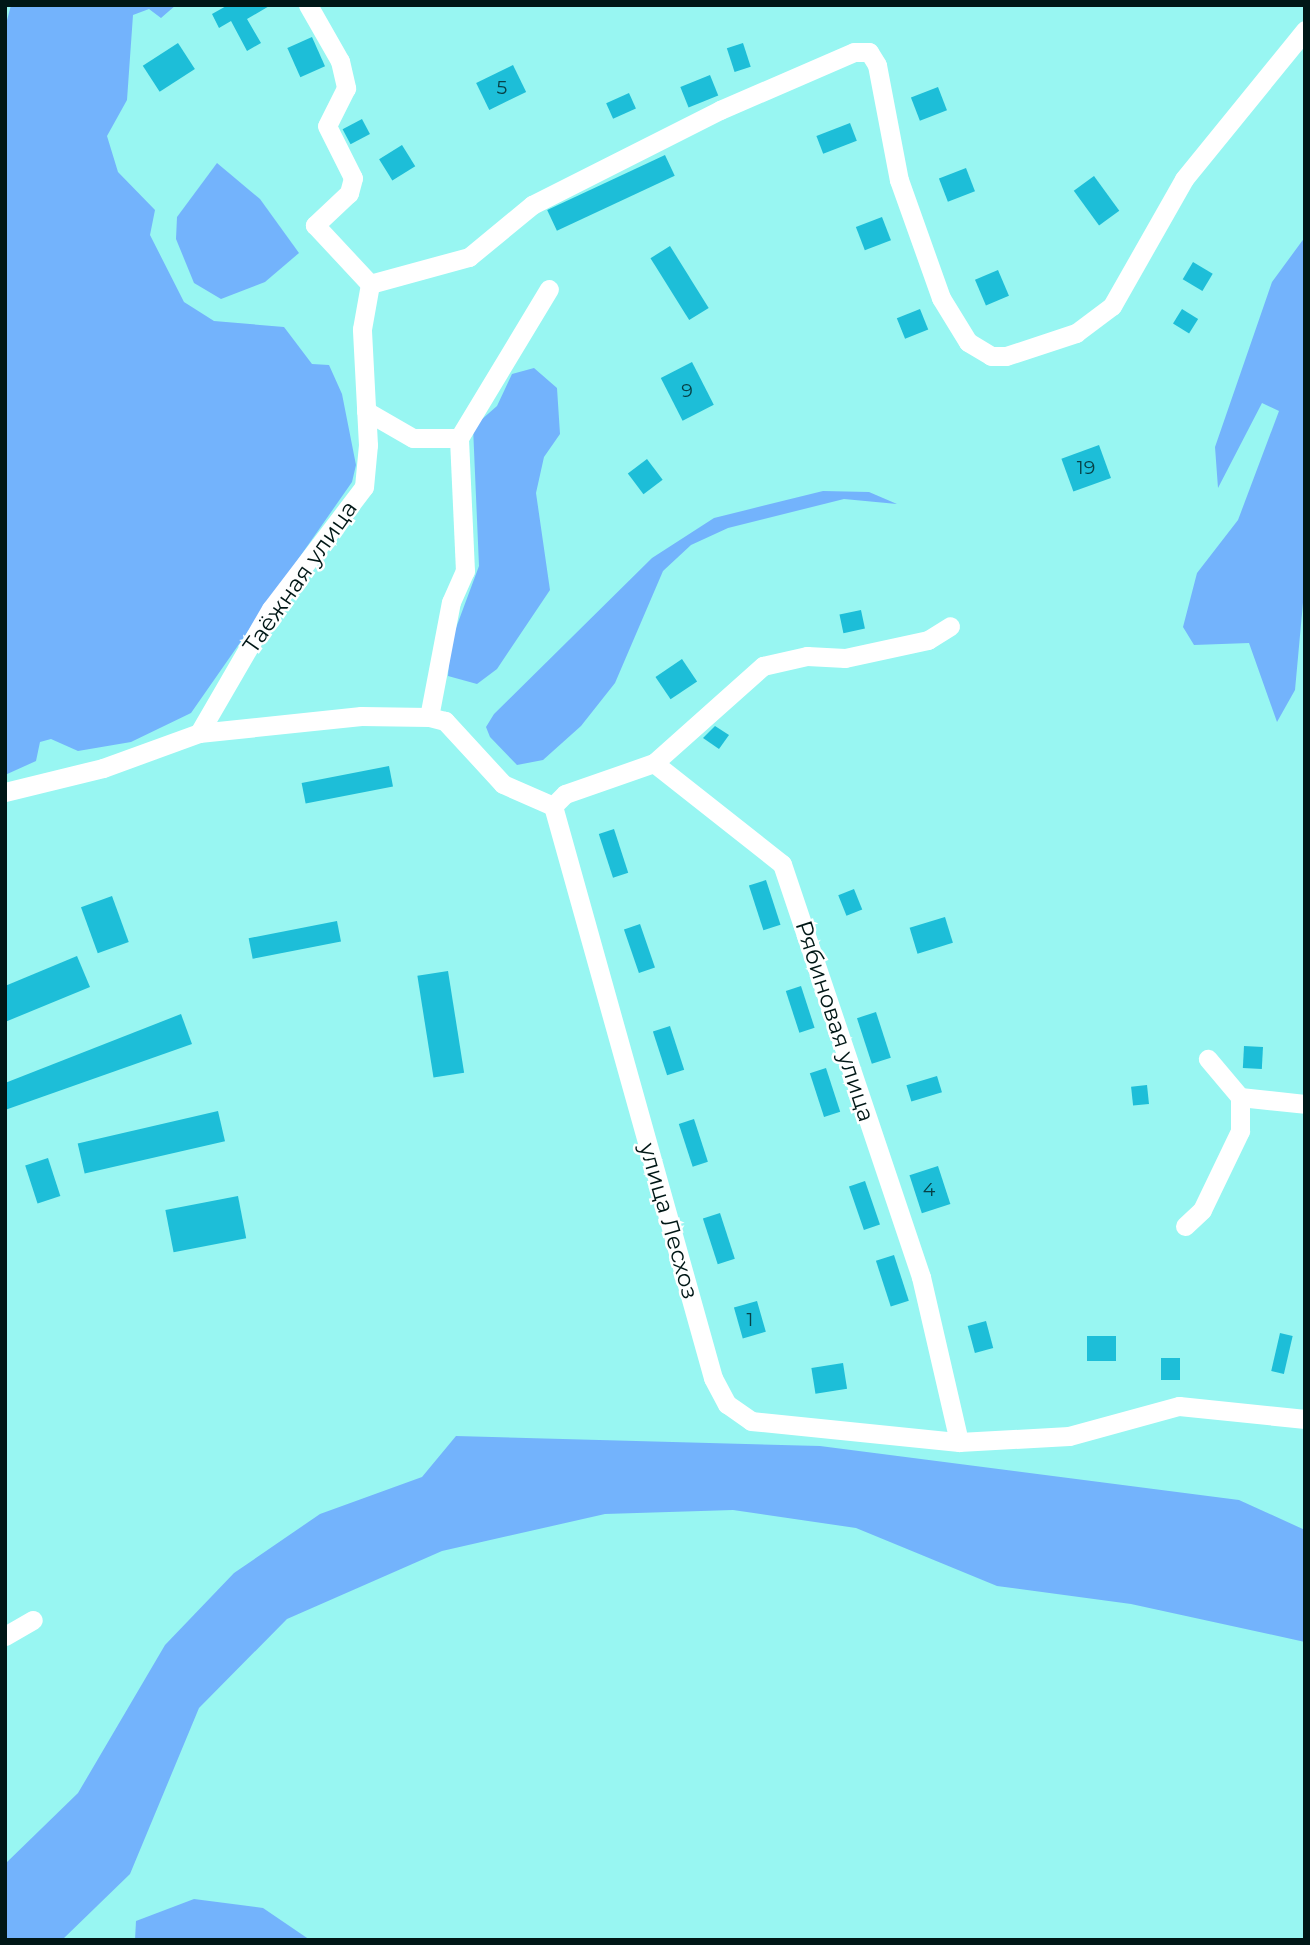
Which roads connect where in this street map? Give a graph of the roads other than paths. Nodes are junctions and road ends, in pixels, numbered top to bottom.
1 (308, 5) edge
2 (1305, 30) edge
3 (370, 284) junction
4 (549, 289) dead end
5 (366, 411) junction
6 (459, 438) junction
7 (950, 626) dead end
8 (429, 717) junction
9 (200, 733) junction
10 (654, 763) junction
11 (5, 792) edge
12 (553, 806) junction
13 (1208, 1059) dead end
14 (1240, 1097) junction
15 (1305, 1104) edge
16 (1185, 1226) dead end
17 (1305, 1419) edge
18 (959, 1442) junction
19 (33, 1620) dead end
20 (5, 1636) edge

1 - 3 street
2 - 3 street
3 - 5 street, Таёжная улица
4 - 6 street
5 - 6 street
5 - 9 street, Таёжная улица
6 - 8 street
7 - 10 street
8 - 9 street
8 - 12 street
9 - 11 street
10 - 12 street
10 - 18 street, Рябиновая улица
12 - 18 street, улица Лесхоз
13 - 14 street
14 - 15 street
14 - 16 street
17 - 18 street, улица Лесхоз
19 - 20 street

